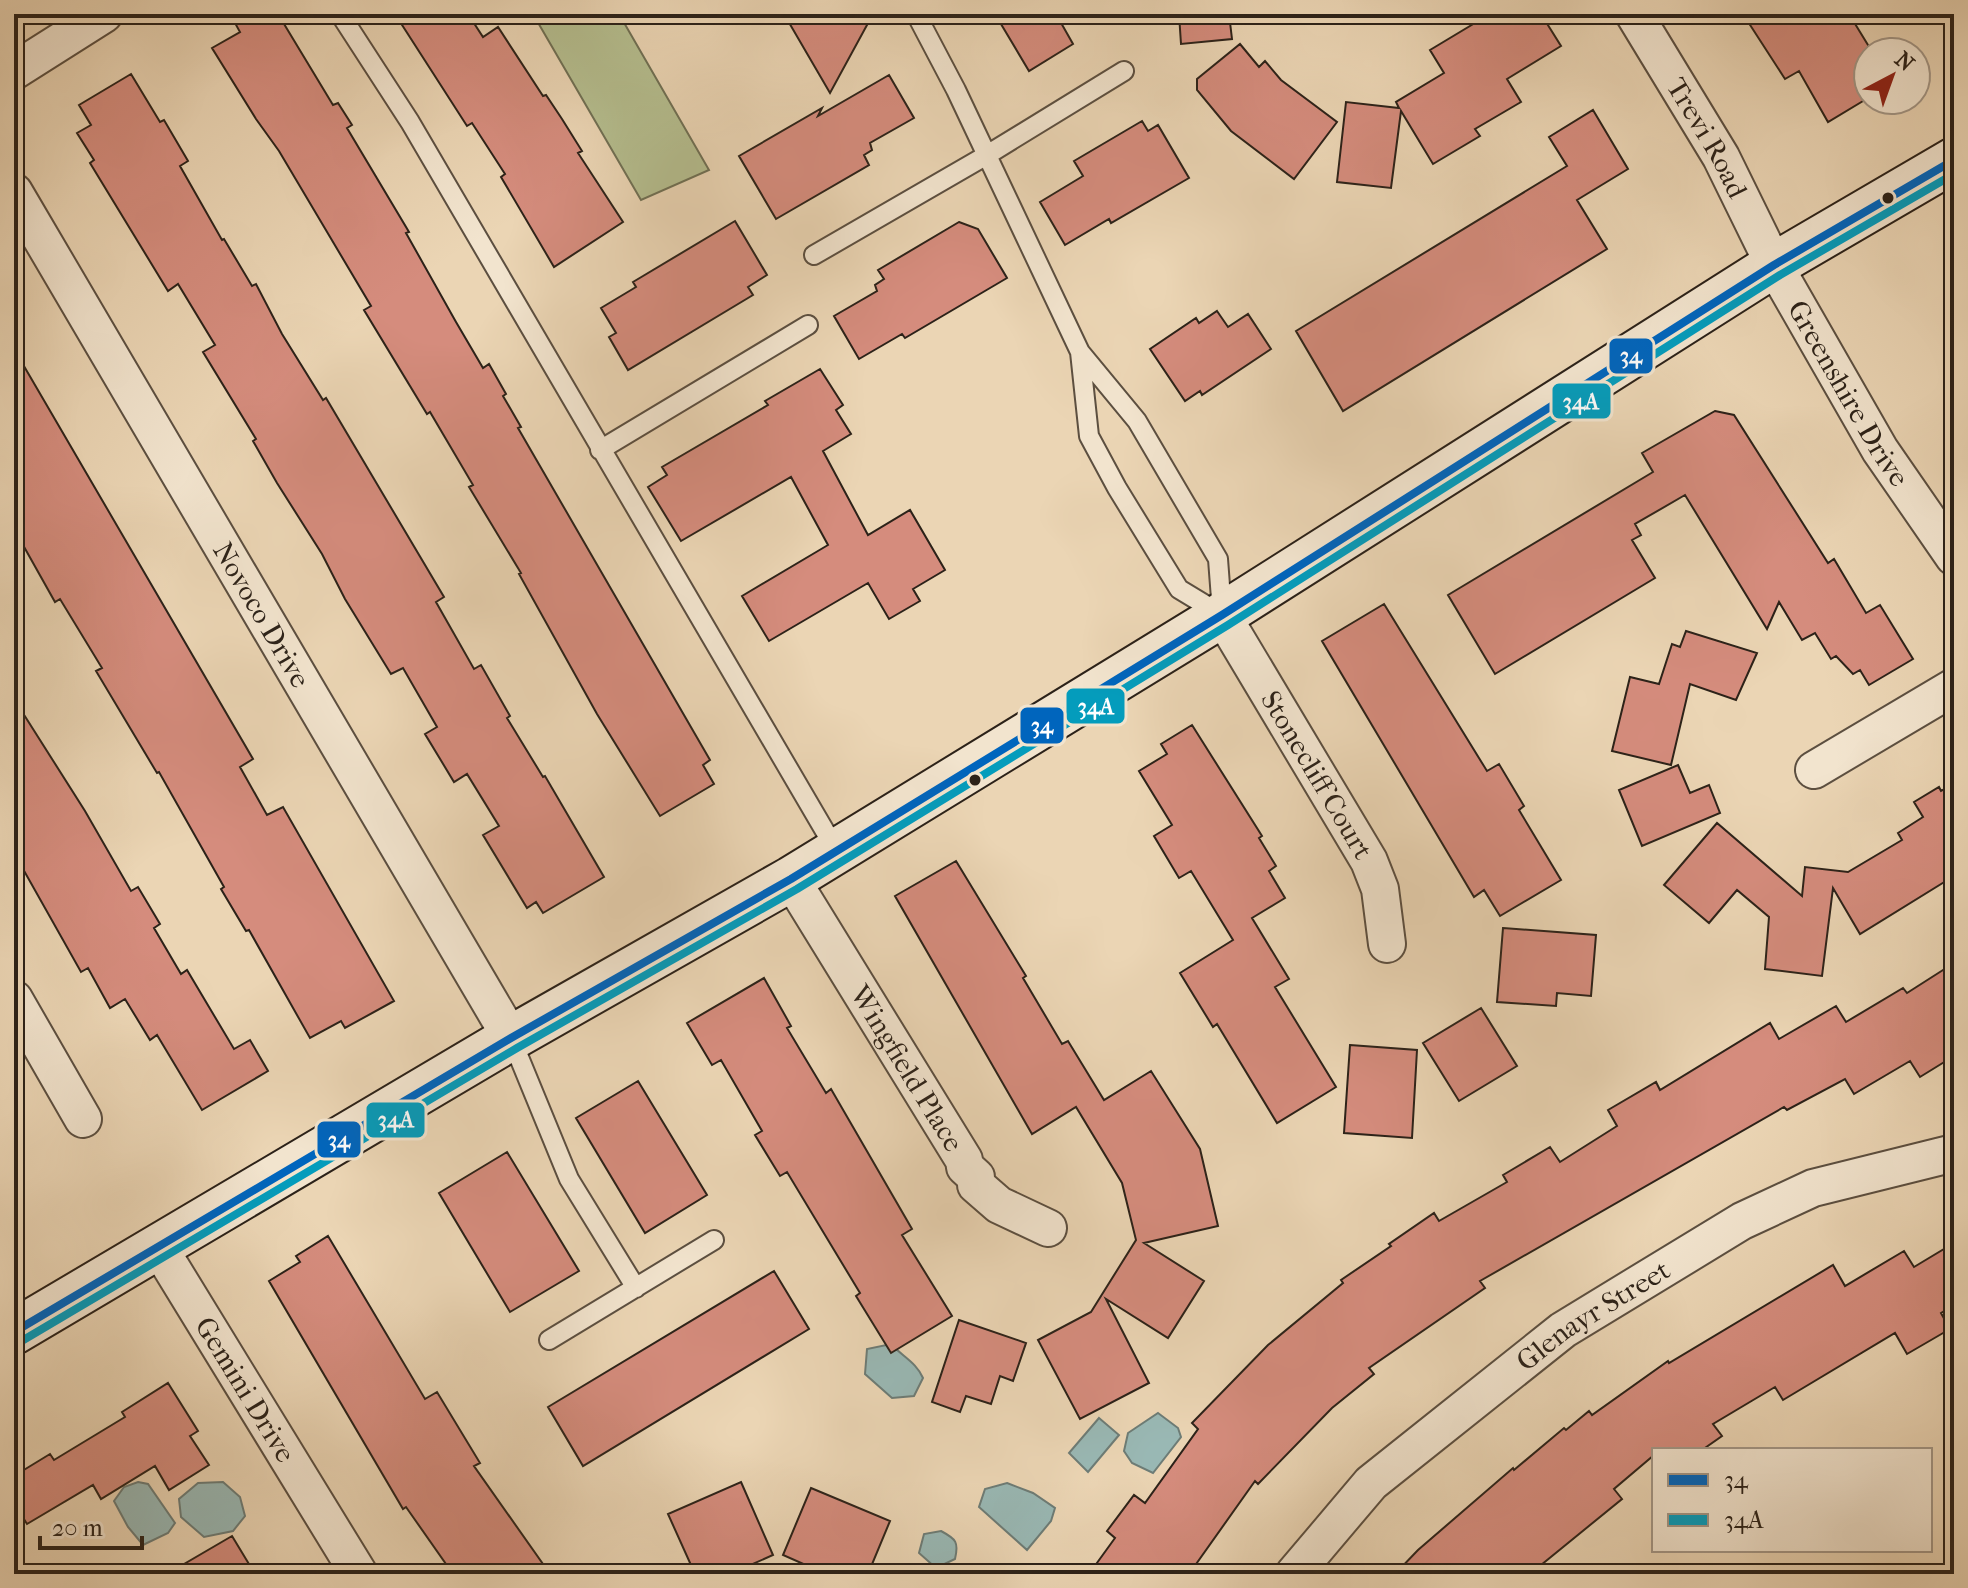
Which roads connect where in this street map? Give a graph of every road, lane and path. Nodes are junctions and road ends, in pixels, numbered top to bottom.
1 (104, 14) edge
2 (340, 14) edge
3 (916, 14) edge
4 (1634, 14) edge
5 (14, 71) edge
6 (1124, 71) dead end
7 (987, 155) junction
8 (1954, 160) edge
9 (14, 192) edge
10 (814, 255) dead end
11 (1774, 265) junction
12 (808, 325) dead end
13 (1080, 352) junction
14 (600, 450) junction
15 (1954, 557) edge
16 (1222, 615) junction
17 (1954, 687) edge
18 (1814, 770) dead end
19 (836, 850) junction
20 (791, 879) junction
21 (1387, 944) dead end
22 (14, 999) edge
23 (511, 1038) junction
24 (83, 1119) dead end
25 (1954, 1153) edge
26 (1048, 1228) dead end
27 (714, 1240) dead end
28 (158, 1246) junction
29 (636, 1288) junction
30 (14, 1332) edge
31 (549, 1340) dead end
32 (359, 1574) edge
33 (1294, 1574) edge

1 - 5 street
2 - 14 lane
3 - 7 lane
4 - 11 street, Trevi Road
6 - 7 lane
7 - 10 lane
7 - 13 lane
8 - 11 main road
9 - 23 street, Novoco Drive
11 - 15 street, Greenshire Drive
11 - 16 main road
12 - 14 lane
13 - 16 lane
13 - 16 lane
14 - 19 lane
16 - 19 main road
16 - 21 street, Stonecliff Court
17 - 18 street
19 - 20 main road
20 - 23 main road
20 - 26 street, Wingfield Place
22 - 24 street
23 - 28 main road
23 - 29 lane
25 - 33 street, Glenayr Street
27 - 29 lane
28 - 30 main road
28 - 32 street, Gemini Drive
29 - 31 lane

